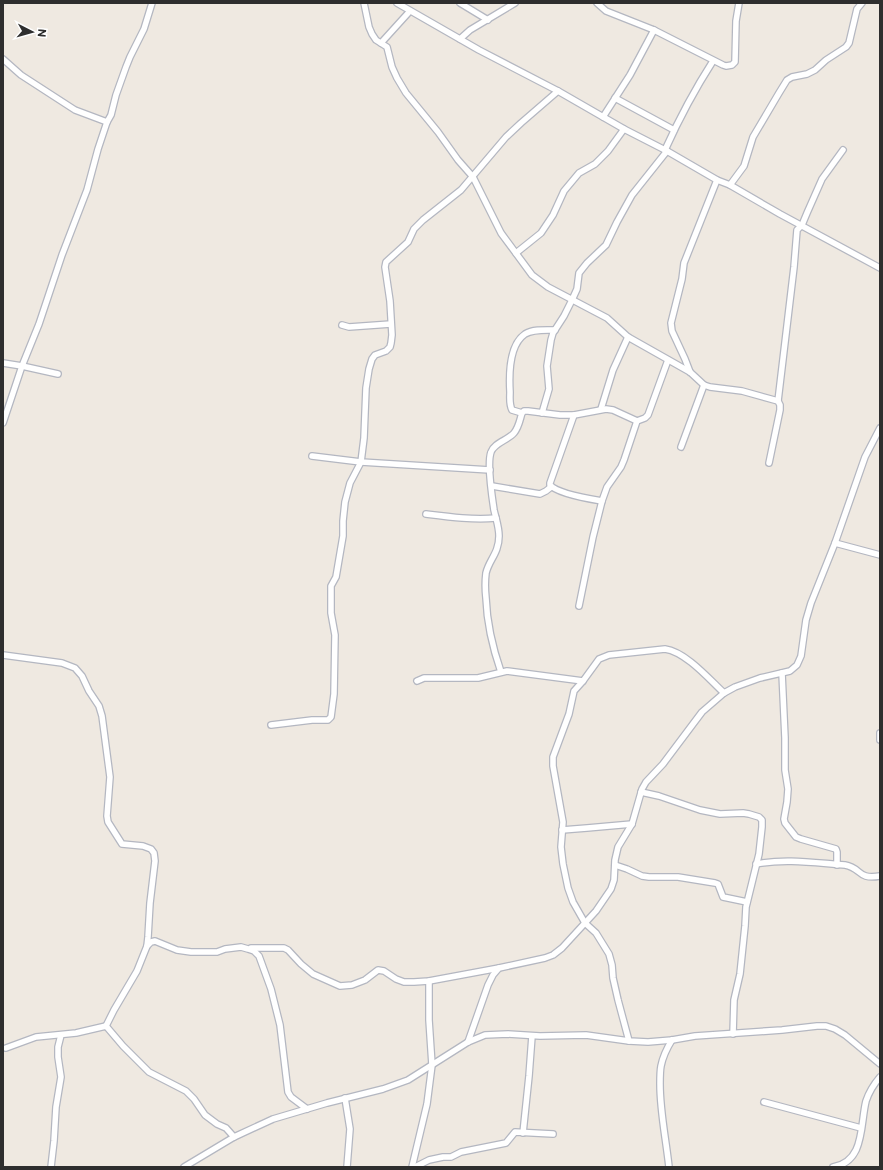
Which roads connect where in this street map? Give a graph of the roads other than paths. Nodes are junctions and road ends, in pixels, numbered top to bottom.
1 (152, 3) edge
2 (364, 3) edge
3 (397, 3) edge
4 (460, 3) edge
5 (515, 3) edge
6 (597, 3) edge
7 (739, 3) edge
8 (862, 3) edge
9 (410, 11) junction
10 (488, 20) junction
11 (654, 30) junction
12 (460, 39) junction
13 (381, 43) junction
14 (3, 59) edge
15 (713, 61) junction
16 (558, 91) junction
17 (615, 98) junction
18 (604, 117) junction
19 (107, 122) junction
20 (624, 128) junction
21 (674, 130) junction
22 (666, 150) junction
23 (843, 150) dead end
24 (473, 177) junction
25 (717, 180) junction
26 (730, 185) junction
27 (802, 225) junction
28 (516, 254) junction
29 (880, 268) edge
30 (572, 300) junction
31 (391, 324) junction
32 (342, 325) dead end
33 (555, 330) junction
34 (628, 337) junction
35 (668, 360) junction
36 (3, 363) edge
37 (22, 366) junction
38 (690, 372) junction
39 (58, 374) dead end
40 (704, 385) junction
41 (778, 401) junction
42 (601, 409) junction
43 (542, 412) junction
44 (522, 413) junction
45 (574, 415) junction
46 (637, 420) junction
47 (3, 423) edge
48 (880, 428) edge
49 (681, 447) dead end
50 (312, 456) dead end
51 (361, 462) junction
52 (769, 464) dead end
53 (490, 470) junction
54 (492, 486) junction
55 (551, 487) junction
56 (602, 501) junction
57 (426, 514) dead end
58 (496, 518) junction
59 (835, 543) junction
60 (880, 555) edge
61 (579, 606) dead end
62 (3, 655) edge
63 (501, 672) junction
64 (782, 673) junction
65 (417, 681) dead end
66 (583, 681) junction
67 (724, 693) junction
68 (270, 725) dead end
69 (880, 733) edge
70 (880, 740) edge
71 (641, 792) junction
72 (632, 824) junction
73 (562, 830) junction
74 (756, 864) junction
75 (837, 864) junction
76 (615, 865) junction
77 (880, 876) edge
78 (746, 902) junction
79 (585, 922) junction
80 (147, 946) junction
81 (248, 949) junction
82 (499, 968) junction
83 (429, 981) junction
84 (106, 1026) junction
85 (733, 1034) junction
86 (61, 1035) junction
87 (532, 1036) junction
88 (672, 1040) junction
89 (629, 1041) junction
90 (468, 1042) junction
91 (6, 1048) dead end
92 (880, 1064) edge
93 (432, 1065) junction
94 (880, 1077) edge
95 (346, 1098) junction
96 (764, 1102) dead end
97 (307, 1110) junction
98 (861, 1128) junction
99 (523, 1132) junction
100 (553, 1134) dead end
101 (234, 1137) junction
102 (51, 1167) edge
103 (184, 1167) edge
104 (347, 1167) edge
105 (414, 1167) edge
106 (669, 1167) edge
107 (833, 1167) edge

1 - 19 street
2 - 13 street
3 - 9 street
4 - 10 street
5 - 10 street
6 - 11 street
7 - 15 street
8 - 26 street
9 - 12 street
9 - 13 street
10 - 12 street
11 - 15 street
11 - 17 street
12 - 16 street
13 - 24 street
14 - 19 street
15 - 21 street
16 - 18 street
16 - 24 street
17 - 18 street
17 - 21 street
18 - 20 street
19 - 37 street
20 - 22 street
20 - 28 street
21 - 22 street
22 - 25 street
22 - 30 street
23 - 27 street
24 - 28 street
24 - 31 street
25 - 26 street
25 - 38 street
26 - 27 street
27 - 29 street
27 - 41 street
28 - 30 street
30 - 33 street
30 - 34 street
31 - 32 street
31 - 51 street
33 - 43 street
33 - 44 street
34 - 35 street
34 - 42 street
35 - 38 street
35 - 46 street
36 - 37 street
37 - 39 street
37 - 47 street
38 - 40 street
40 - 41 street
40 - 49 street
41 - 52 street
42 - 45 street
42 - 46 street
43 - 44 street
43 - 45 street
44 - 53 street
45 - 55 street
46 - 56 street
48 - 59 street
50 - 51 street
51 - 53 street
51 - 68 street
53 - 54 street
54 - 55 street
54 - 58 street
55 - 56 street
56 - 61 street
57 - 58 street
58 - 63 street
59 - 60 street
59 - 64 street
62 - 80 street
63 - 65 street
63 - 66 street
64 - 67 street
64 - 75 street
66 - 67 street
66 - 73 street
67 - 71 street
69 - 70 street
71 - 72 street
71 - 74 street
72 - 73 street
72 - 76 street
73 - 79 street
74 - 75 street
74 - 78 street
75 - 77 street
76 - 78 street
76 - 79 street
78 - 85 street
79 - 82 street
79 - 89 street
80 - 81 street
80 - 84 street
81 - 83 street
81 - 97 street
82 - 83 street
82 - 90 street
83 - 93 street
84 - 86 street
84 - 101 street
85 - 88 street
85 - 92 street
86 - 91 street
86 - 102 street
87 - 89 street
87 - 90 street
87 - 99 street
88 - 89 street
88 - 106 street
90 - 93 street
93 - 95 street
93 - 105 street
94 - 98 street
95 - 97 street
95 - 104 street
96 - 98 street
97 - 101 street
98 - 107 street
99 - 100 street
99 - 105 street
101 - 103 street

